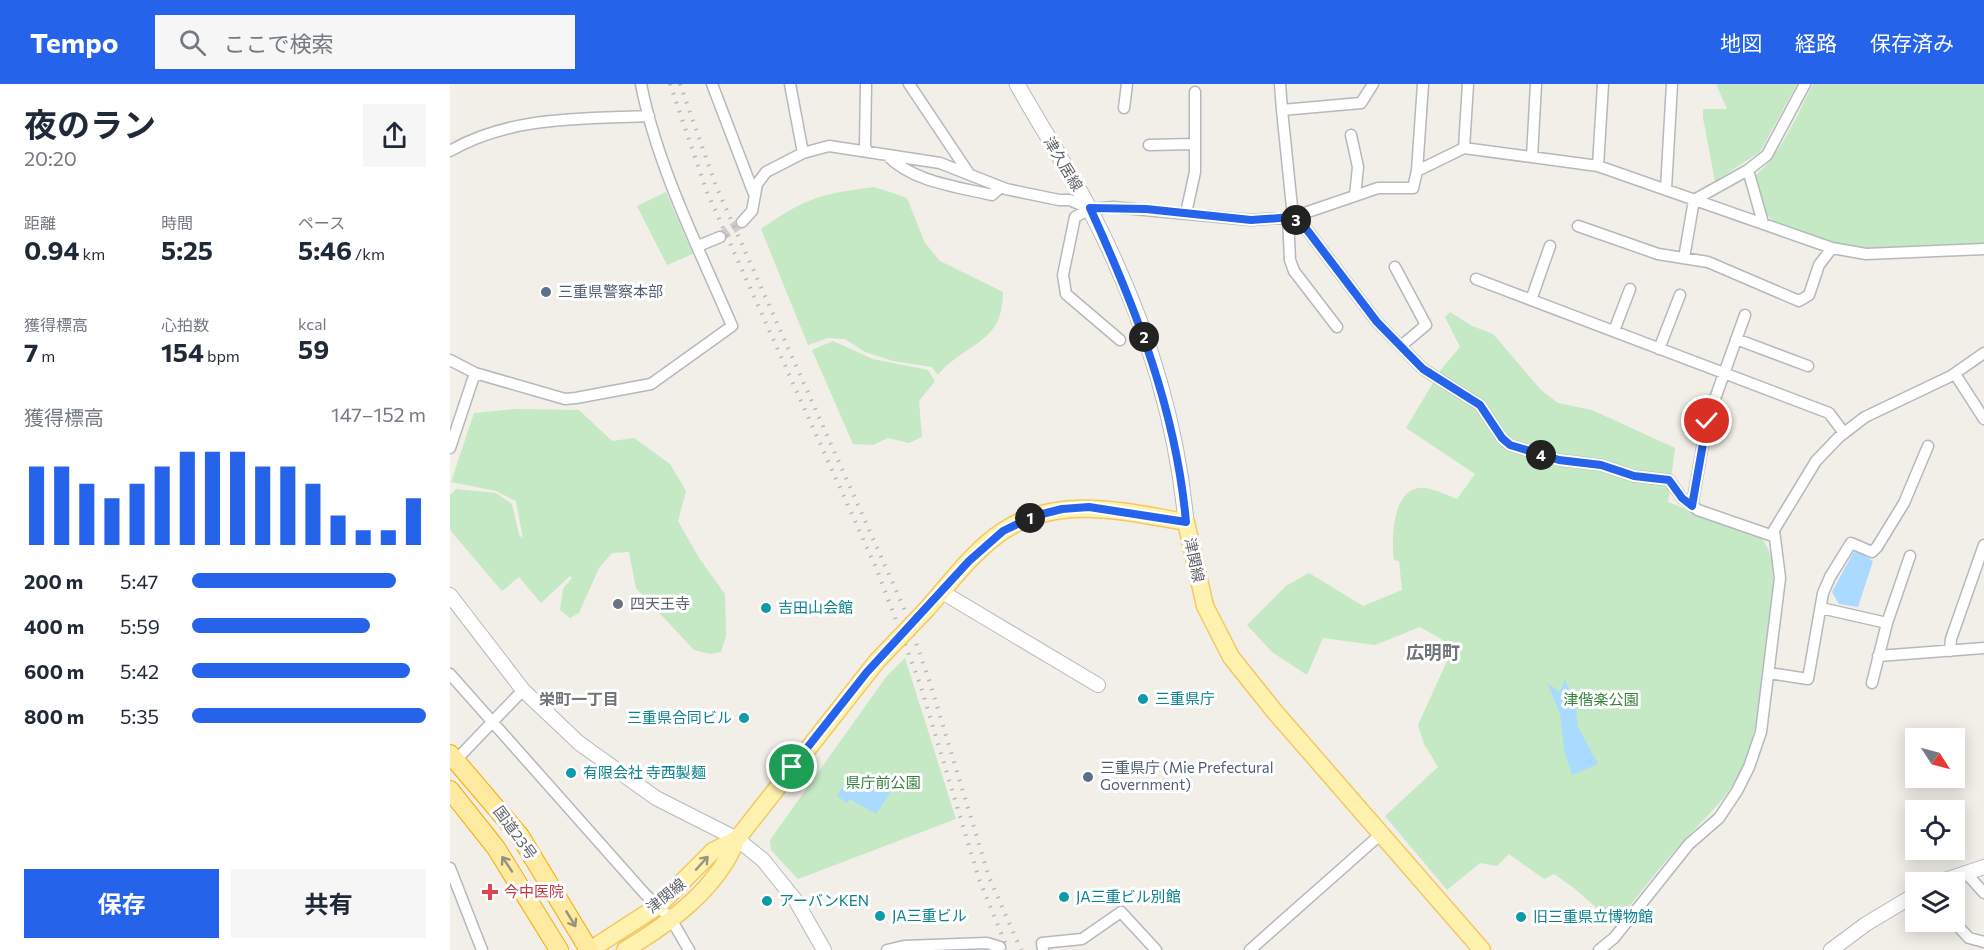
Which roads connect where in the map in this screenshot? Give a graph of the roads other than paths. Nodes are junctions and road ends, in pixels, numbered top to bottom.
1 (641, 84) edge
2 (712, 84) edge
3 (790, 84) edge
4 (866, 84) edge
5 (909, 84) edge
6 (1017, 84) edge
7 (1126, 84) edge
8 (1280, 84) edge
9 (1373, 84) edge
10 (1423, 84) edge
11 (1468, 84) edge
12 (1536, 84) edge
13 (1603, 84) edge
14 (1672, 84) edge
15 (1805, 84) edge
16 (1195, 92) dead end
17 (1124, 108) dead end
18 (1282, 110) junction
19 (649, 116) junction
20 (1352, 135) dead end
21 (1194, 144) junction
22 (1149, 145) dead end
23 (1464, 148) junction
24 (450, 151) edge
25 (868, 152) junction
26 (803, 153) junction
27 (887, 155) junction
28 (1532, 157) junction
29 (1598, 166) junction
30 (1748, 170) junction
31 (1417, 171) junction
32 (968, 172) junction
33 (1001, 187) junction
34 (1666, 189) junction
35 (754, 194) junction
36 (1354, 196) junction
37 (1694, 200) junction
38 (1090, 208) junction
39 (1186, 213) junction
40 (1290, 217) junction
41 (742, 222) tunnel mouth
42 (1762, 223) junction
43 (1578, 226) dead end
44 (720, 237) tunnel mouth
45 (698, 246) junction
46 (1550, 246) dead end
47 (1832, 248) junction
48 (1984, 249) edge
49 (1684, 258) junction
50 (1395, 267) dead end
51 (1476, 279) dead end
52 (1630, 289) dead end
53 (1680, 295) dead end
54 (1531, 300) junction
55 (1745, 315) dead end
56 (1337, 327) dead end
57 (1614, 331) junction
58 (1736, 339) junction
59 (1120, 340) dead end
60 (1401, 346) junction
61 (1659, 348) junction
62 (1984, 352) edge
63 (450, 360) edge
64 (1808, 366) dead end
65 (475, 373) junction
66 (1724, 373) junction
67 (1955, 374) junction
68 (1984, 419) edge
69 (1844, 433) junction
70 (1928, 446) dead end
71 (450, 448) edge
72 (1692, 506) junction
73 (1186, 522) junction
74 (1773, 536) junction
75 (1984, 545) edge
76 (1910, 556) dead end
77 (942, 592) junction
78 (450, 595) edge
79 (1821, 608) junction
80 (1887, 623) junction
81 (1984, 648) edge
82 (1950, 651) junction
83 (1878, 656) junction
84 (1769, 673) junction
85 (450, 674) edge
86 (1872, 683) dead end
87 (1098, 685) dead end
88 (523, 690) junction
89 (493, 722) junction
90 (453, 757) edge
91 (450, 790) edge
92 (1381, 834) junction
93 (737, 839) junction
94 (1984, 867) edge
95 (450, 868) edge
96 (1965, 873) joint
97 (1984, 893) edge
98 (1905, 901) edge
99 (658, 906) junction
100 (671, 919) junction
101 (1963, 932) edge
102 (1984, 942) edge
103 (982, 947) edge
104 (1000, 947) dead end
105 (927, 948) edge
106 (482, 950) edge
107 (559, 950) edge
108 (590, 950) edge
109 (625, 950) edge
110 (689, 950) edge
111 (824, 950) edge
112 (887, 950) edge
113 (1043, 950) edge
114 (1156, 950) edge
115 (1250, 950) edge
116 (1482, 950) edge
117 (1599, 950) edge
118 (1831, 950) edge

1 - 19 street
2 - 35 street
3 - 26 street
4 - 25 street
5 - 32 street
6 - 38 main road, 津久居線
7 - 17 street
8 - 18 street
9 - 18 street
10 - 31 street
11 - 23 street
12 - 28 street
13 - 29 street
14 - 34 street
15 - 30 street
16 - 21 street
18 - 40 street
19 - 24 street
19 - 45 street
20 - 36 street
21 - 22 street
21 - 39 street
23 - 28 street
23 - 31 street
25 - 26 street
25 - 27 street
26 - 35 street
27 - 32 street
27 - 33 street
28 - 29 street
29 - 34 street
30 - 37 street
30 - 42 street
31 - 36 street
32 - 33 street
33 - 38 street
34 - 37 street
35 - 41 street
36 - 40 street
37 - 42 street
37 - 49 street
38 - 39 street
38 - 59 street
38 - 73 main road, 津久居線
39 - 40 street
40 - 56 street
40 - 60 street
42 - 47 street
43 - 49 street
44 - 45 street
45 - 65 street
46 - 54 street
47 - 48 street
47 - 49 street
50 - 60 street
51 - 54 street
52 - 57 street
53 - 61 street
54 - 57 street
55 - 58 street
57 - 61 street
58 - 64 street
58 - 66 street
60 - 72 street
61 - 66 street
62 - 67 street
63 - 65 street
65 - 71 street
66 - 69 street
66 - 72 street
67 - 68 street
67 - 69 street
69 - 74 street
70 - 79 street
72 - 74 street
73 - 77 main road, 津関線
73 - 92 main road, 津関線
74 - 84 street
75 - 82 street
76 - 80 street
77 - 87 street
77 - 93 main road, 津関線, bridge
78 - 88 street
79 - 80 street
79 - 84 street
80 - 83 street
81 - 82 street
82 - 83 street
83 - 86 street
84 - 117 street
85 - 89 street
88 - 89 street
88 - 93 street
89 - 90 street
89 - 99 street
90 -> 108 highway, 国道23号
107 -> 91 highway, 国道23号
92 - 115 street
92 - 116 main road, 津関線
99 -> 93 main road, 津関線
93 - 100 main road, 津関線
93 - 111 street
94 - 96 street
95 - 106 street
96 - 97 street
98 - 118 street
99 - 100 street
99 - 108 main road, 津関線
100 - 109 main road, 津関線
100 - 110 street
101 - 102 street
103 - 104 street
103 - 105 street
105 - 112 street
113 - 114 street

